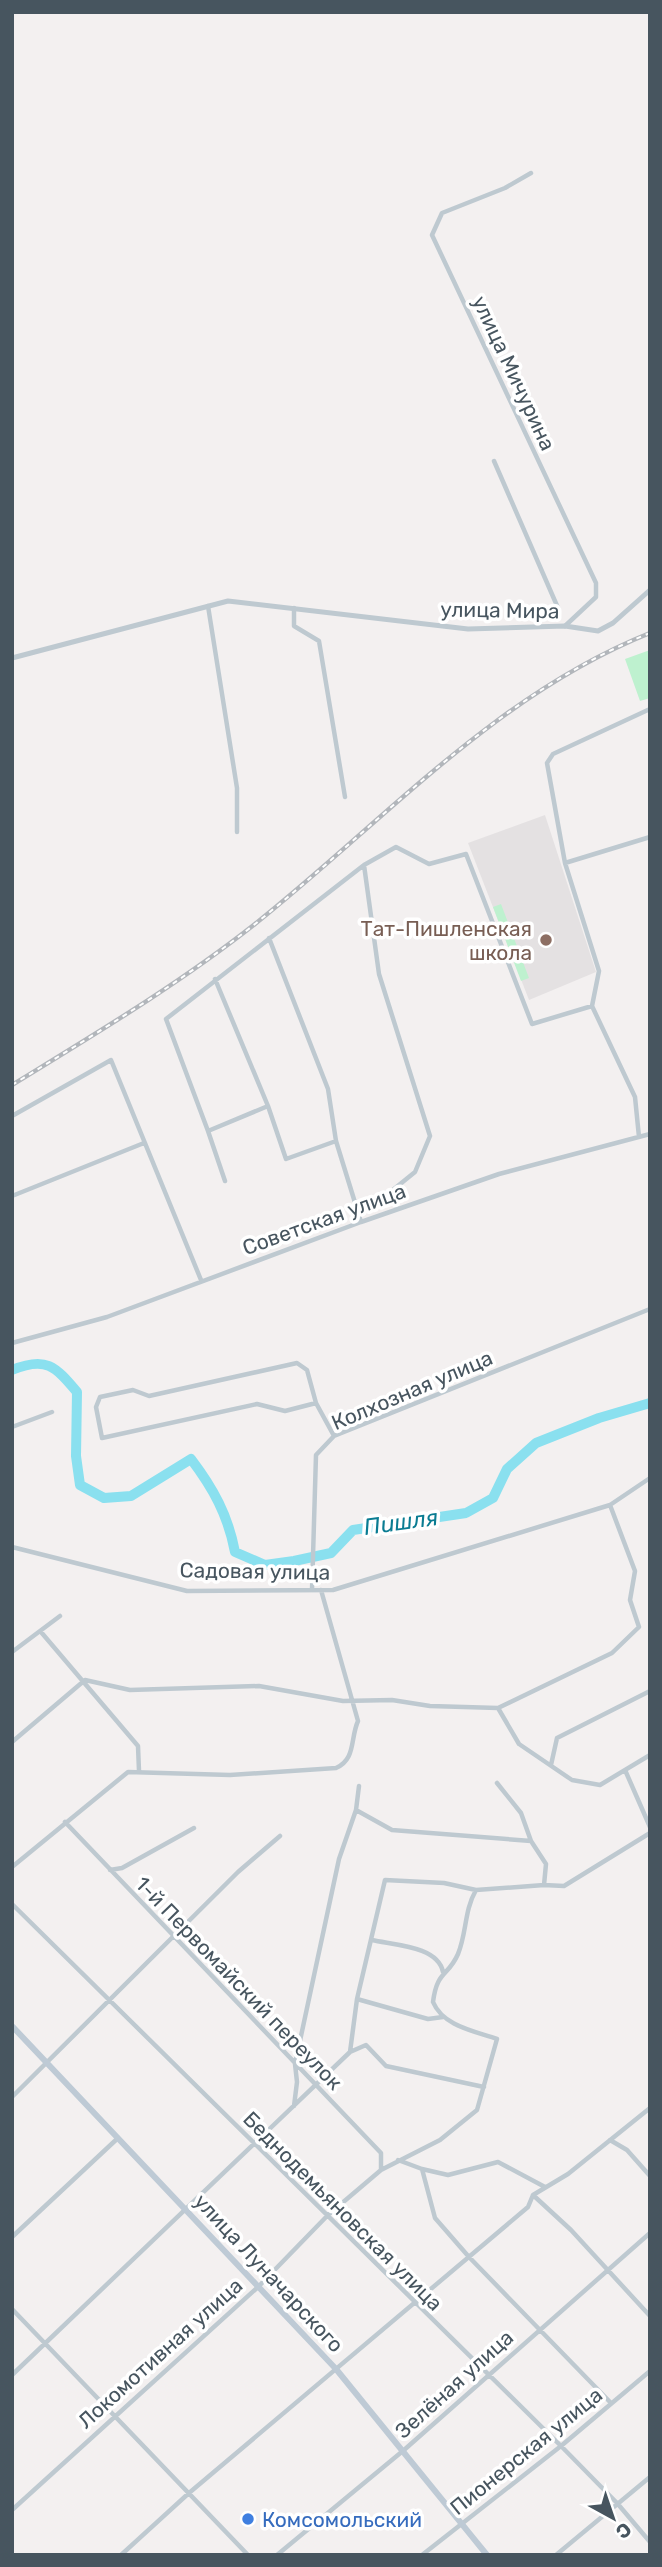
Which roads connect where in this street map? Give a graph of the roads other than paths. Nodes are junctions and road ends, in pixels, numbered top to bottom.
1 (531, 173) dead end
2 (494, 461) dead end
3 (650, 590) edge
4 (208, 606) junction
5 (295, 608) junction
6 (558, 608) dead end
7 (565, 626) junction
8 (12, 658) edge
9 (650, 709) edge
10 (345, 797) dead end
11 (237, 832) dead end
12 (650, 837) edge
13 (565, 863) junction
14 (365, 865) junction
15 (269, 938) junction
16 (215, 979) junction
17 (592, 1006) junction
18 (268, 1106) junction
19 (12, 1116) edge
20 (208, 1131) junction
21 (650, 1135) edge
22 (639, 1137) junction
23 (336, 1141) junction
24 (144, 1143) junction
25 (225, 1181) dead end
26 (12, 1196) edge
27 (397, 1209) junction
28 (360, 1222) junction
29 (201, 1280) junction
30 (650, 1309) edge
31 (12, 1342) edge
32 (316, 1403) junction
33 (52, 1412) dead end
34 (12, 1427) edge
35 (334, 1436) junction
36 (650, 1478) edge
37 (610, 1505) junction
38 (12, 1547) edge
39 (312, 1590) junction
40 (321, 1590) junction
41 (60, 1616) dead end
42 (41, 1632) junction
43 (12, 1652) edge
44 (82, 1681) junction
45 (650, 1690) edge
46 (352, 1702) junction
47 (498, 1708) junction
48 (12, 1742) edge
49 (650, 1755) edge
50 (551, 1765) junction
51 (625, 1770) junction
52 (139, 1771) junction
53 (497, 1783) dead end
54 (359, 1786) dead end
55 (356, 1810) junction
56 (65, 1822) junction
57 (194, 1828) dead end
58 (650, 1830) edge
59 (280, 1836) dead end
60 (531, 1841) junction
61 (12, 1867) edge
62 (109, 1870) junction
63 (544, 1885) junction
64 (476, 1890) junction
65 (12, 1904) edge
66 (173, 1936) junction
67 (372, 1940) junction
68 (443, 1972) junction
69 (109, 1999) junction
70 (357, 1999) junction
71 (444, 2017) junction
72 (12, 2026) edge
73 (350, 2052) junction
74 (48, 2064) junction
75 (295, 2064) junction
76 (316, 2086) junction
77 (484, 2087) junction
78 (12, 2097) edge
79 (293, 2107) junction
80 (650, 2108) edge
81 (118, 2137) junction
82 (610, 2140) junction
83 (252, 2144) junction
84 (398, 2160) junction
85 (422, 2169) junction
86 (381, 2170) junction
87 (650, 2176) edge
88 (546, 2188) junction
89 (533, 2195) junction
90 (185, 2210) junction
91 (328, 2215) junction
92 (650, 2233) edge
93 (12, 2237) edge
94 (469, 2257) junction
95 (608, 2270) junction
96 (258, 2287) junction
97 (414, 2304) junction
98 (12, 2309) edge
99 (650, 2316) edge
100 (541, 2329) junction
101 (46, 2343) junction
102 (336, 2369) junction
103 (650, 2371) edge
104 (488, 2374) junction
105 (12, 2375) edge
106 (610, 2402) junction
107 (113, 2416) junction
108 (561, 2446) junction
109 (404, 2450) junction
110 (650, 2477) edge
111 (189, 2493) junction
112 (617, 2503) junction
113 (12, 2510) edge
114 (462, 2523) junction
115 (650, 2542) edge
116 (121, 2555) edge
117 (248, 2555) edge
118 (277, 2555) edge
119 (422, 2555) edge
120 (487, 2555) edge
121 (556, 2555) edge

1 - 7 street, улица Мичурина
2 - 6 street
3 - 7 street, улица Мира
4 - 5 street, улица Мира
4 - 8 street, улица Мира
4 - 11 street
5 - 7 street, улица Мира
5 - 10 street
9 - 13 street
12 - 13 street
13 - 17 street
14 - 15 street
14 - 17 street
14 - 27 street
15 - 16 street
15 - 23 street
16 - 18 street
16 - 20 street
17 - 22 street
18 - 20 street
18 - 23 street
19 - 24 street
20 - 25 street
21 - 22 street, Советская улица
22 - 27 street, Советская улица
23 - 28 street
24 - 26 street
24 - 29 street
27 - 28 street, Советская улица
28 - 29 street, Советская улица
29 - 31 street, Советская улица
30 - 35 street, Колхозная улица
32 - 32 street, Колхозная улица
32 - 35 street
33 - 34 street
35 - 39 street, Колхозная улица
36 - 37 street, Садовая улица
37 - 40 street, Садовая улица
37 - 47 street
38 - 39 street, Садовая улица
39 - 40 street, Садовая улица
40 - 46 street
41 - 42 street
42 - 43 street
42 - 44 street
44 - 46 street
44 - 48 street
44 - 52 street
45 - 50 street
46 - 47 street
46 - 52 street
47 - 50 street
49 - 51 street
50 - 51 street
51 - 58 street
52 - 56 street
53 - 60 street
54 - 55 street
55 - 60 street
55 - 75 street
56 - 61 street
56 - 62 street, 1-й Первомайский переулок
57 - 62 street
58 - 63 street
59 - 66 street
60 - 63 street
62 - 66 street, 1-й Первомайский переулок
63 - 64 street
64 - 67 street
64 - 68 street
65 - 69 street, Беднодемьяновская улица
66 - 69 street
66 - 75 street, 1-й Первомайский переулок
67 - 68 street
67 - 70 street
68 - 71 street
69 - 74 street
69 - 83 street, Беднодемьяновская улица
70 - 71 street
70 - 73 street
71 - 77 street, Локомотивная улица
72 - 74 main road, улица Луначарского
73 - 76 street
73 - 77 street
74 - 78 street
74 - 81 main road, улица Луначарского
75 - 76 street, 1-й Первомайский переулок
75 - 79 street
76 - 79 street
76 - 86 street, 1-й Первомайский переулок
77 - 84 street, Локомотивная улица
79 - 83 street
80 - 82 street
81 - 90 main road, улица Луначарского
81 - 93 street
82 - 87 street
82 - 88 street
83 - 90 street
83 - 91 street, Беднодемьяновская улица
84 - 85 street
84 - 86 street, Локомотивная улица
85 - 88 street
85 - 94 street
86 - 91 street, Локомотивная улица
88 - 89 street
89 - 94 street
89 - 95 street
90 - 96 main road, улица Луначарского
90 - 101 street
91 - 96 street, Локомотивная улица
91 - 97 street, Беднодемьяновская улица
92 - 95 street, Зелёная улица
94 - 97 street
94 - 100 street
95 - 99 street
95 - 100 street, Зелёная улица
96 - 102 main road, улица Луначарского
96 - 107 street, Локомотивная улица
97 - 102 street
97 - 104 street, Беднодемьяновская улица
98 - 101 street
100 - 104 street, Зелёная улица
100 - 106 street
101 - 105 street
101 - 107 street
102 - 109 main road, улица Луначарского
102 - 111 street
103 - 106 street, Пионерская улица
104 - 108 street, Беднодемьяновская улица
104 - 109 street, Зелёная улица
106 - 108 street, Пионерская улица
107 - 111 street
107 - 113 street, Локомотивная улица
108 - 112 street, Беднодемьяновская улица
108 - 114 street, Пионерская улица
109 - 114 main road, улица Луначарского
109 - 118 street, Зелёная улица
110 - 112 street
111 - 116 street
111 - 117 street
112 - 115 street, Беднодемьяновская улица
112 - 121 street
114 - 119 street, Пионерская улица
114 - 120 main road, улица Луначарского

